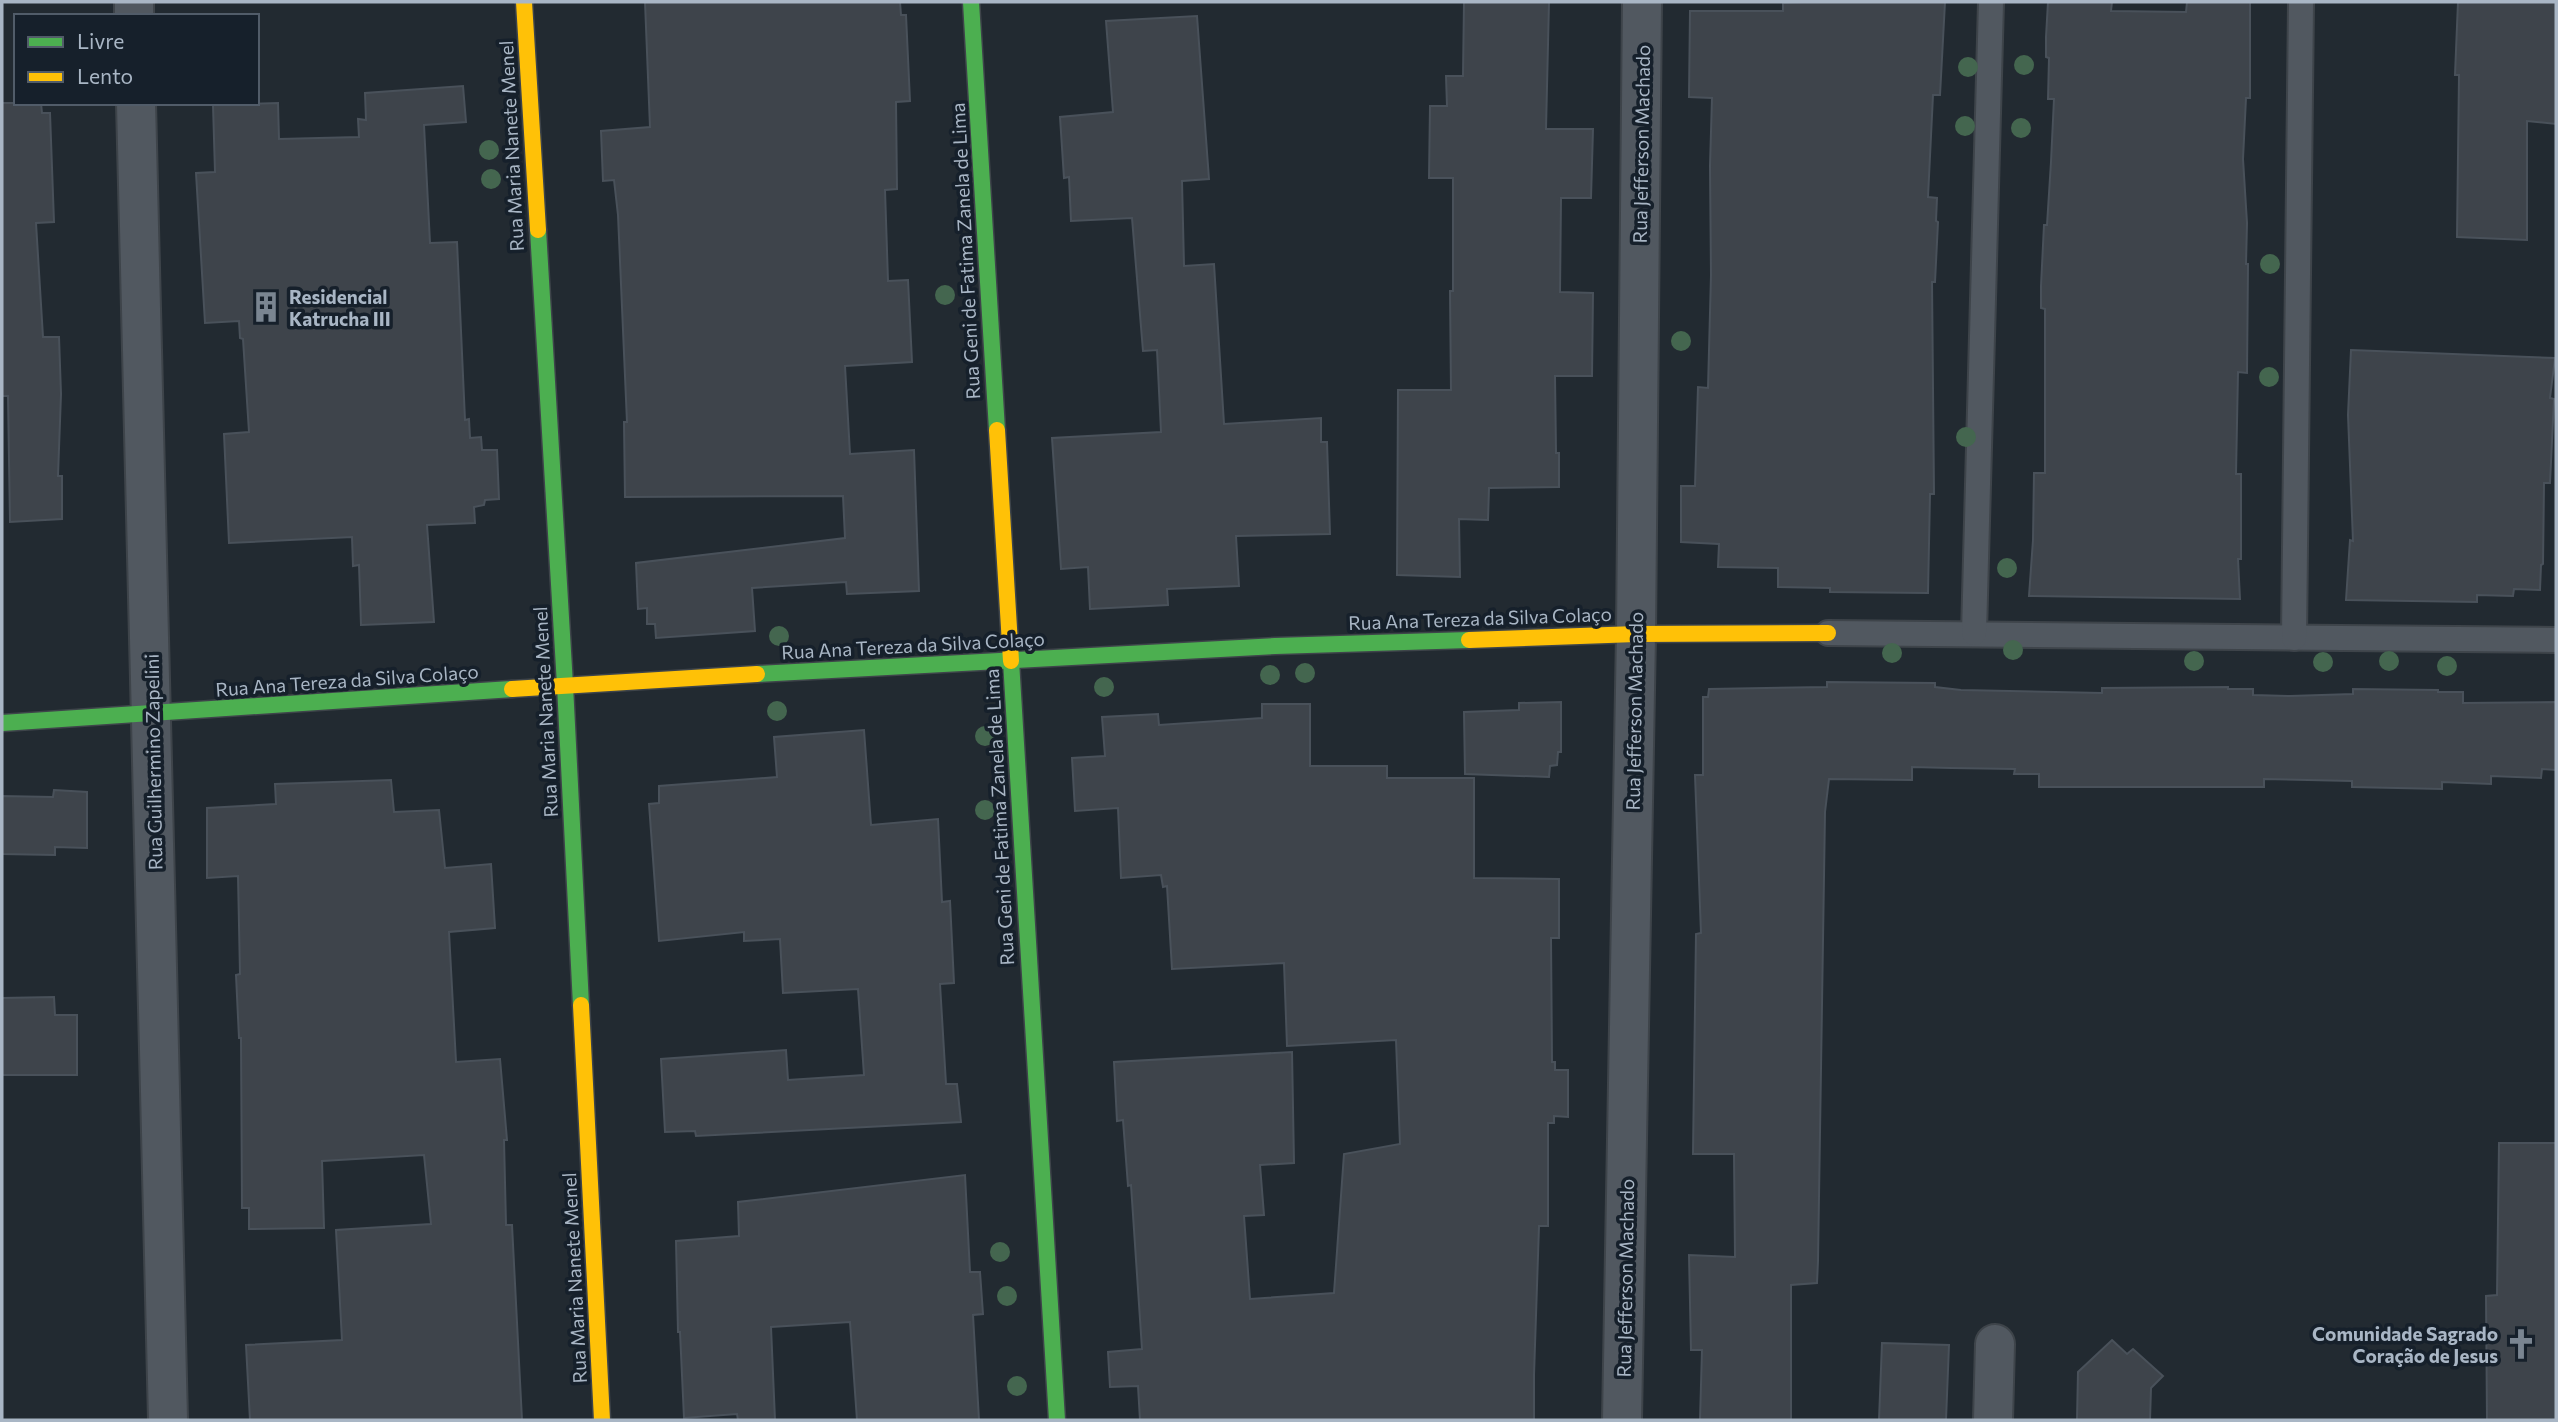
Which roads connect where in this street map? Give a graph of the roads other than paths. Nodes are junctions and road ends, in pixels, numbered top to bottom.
1 (524, 2) edge
2 (971, 2) edge
3 (1642, 2) edge
4 (1991, 2) edge
5 (2301, 2) edge
6 (136, 105) edge
7 (1974, 632) junction
8 (1828, 633) joint
9 (1636, 634) junction
10 (2294, 638) junction
11 (2556, 640) edge
12 (1011, 660) junction
13 (565, 685) junction
14 (152, 715) junction
15 (2, 723) edge
16 (1995, 1345) dead end
17 (169, 1420) edge
18 (603, 1420) edge
19 (1057, 1420) edge
20 (1622, 1420) edge
21 (1993, 1420) edge

1 - 13 street, Rua Maria Nanete Menel
2 - 12 street, Rua Geni de Fatima Zanela de Lima
3 - 9 street, Rua Jefferson Machado
4 - 7 lane
5 - 10 lane
6 - 14 street, Rua Guilhermino Zapelini
7 - 8 lane
7 - 10 lane
8 - 9 street, Rua Ana Tereza da Silva Colaço
9 - 12 street, Rua Ana Tereza da Silva Colaço
9 - 20 street, Rua Jefferson Machado
10 - 11 lane
12 - 13 street, Rua Ana Tereza da Silva Colaço
12 - 19 street, Rua Geni de Fatima Zanela de Lima
13 - 14 street, Rua Ana Tereza da Silva Colaço
13 - 18 street, Rua Maria Nanete Menel
14 - 15 street, Rua Ana Tereza da Silva Colaço
14 - 17 street, Rua Guilhermino Zapelini
16 - 21 street

